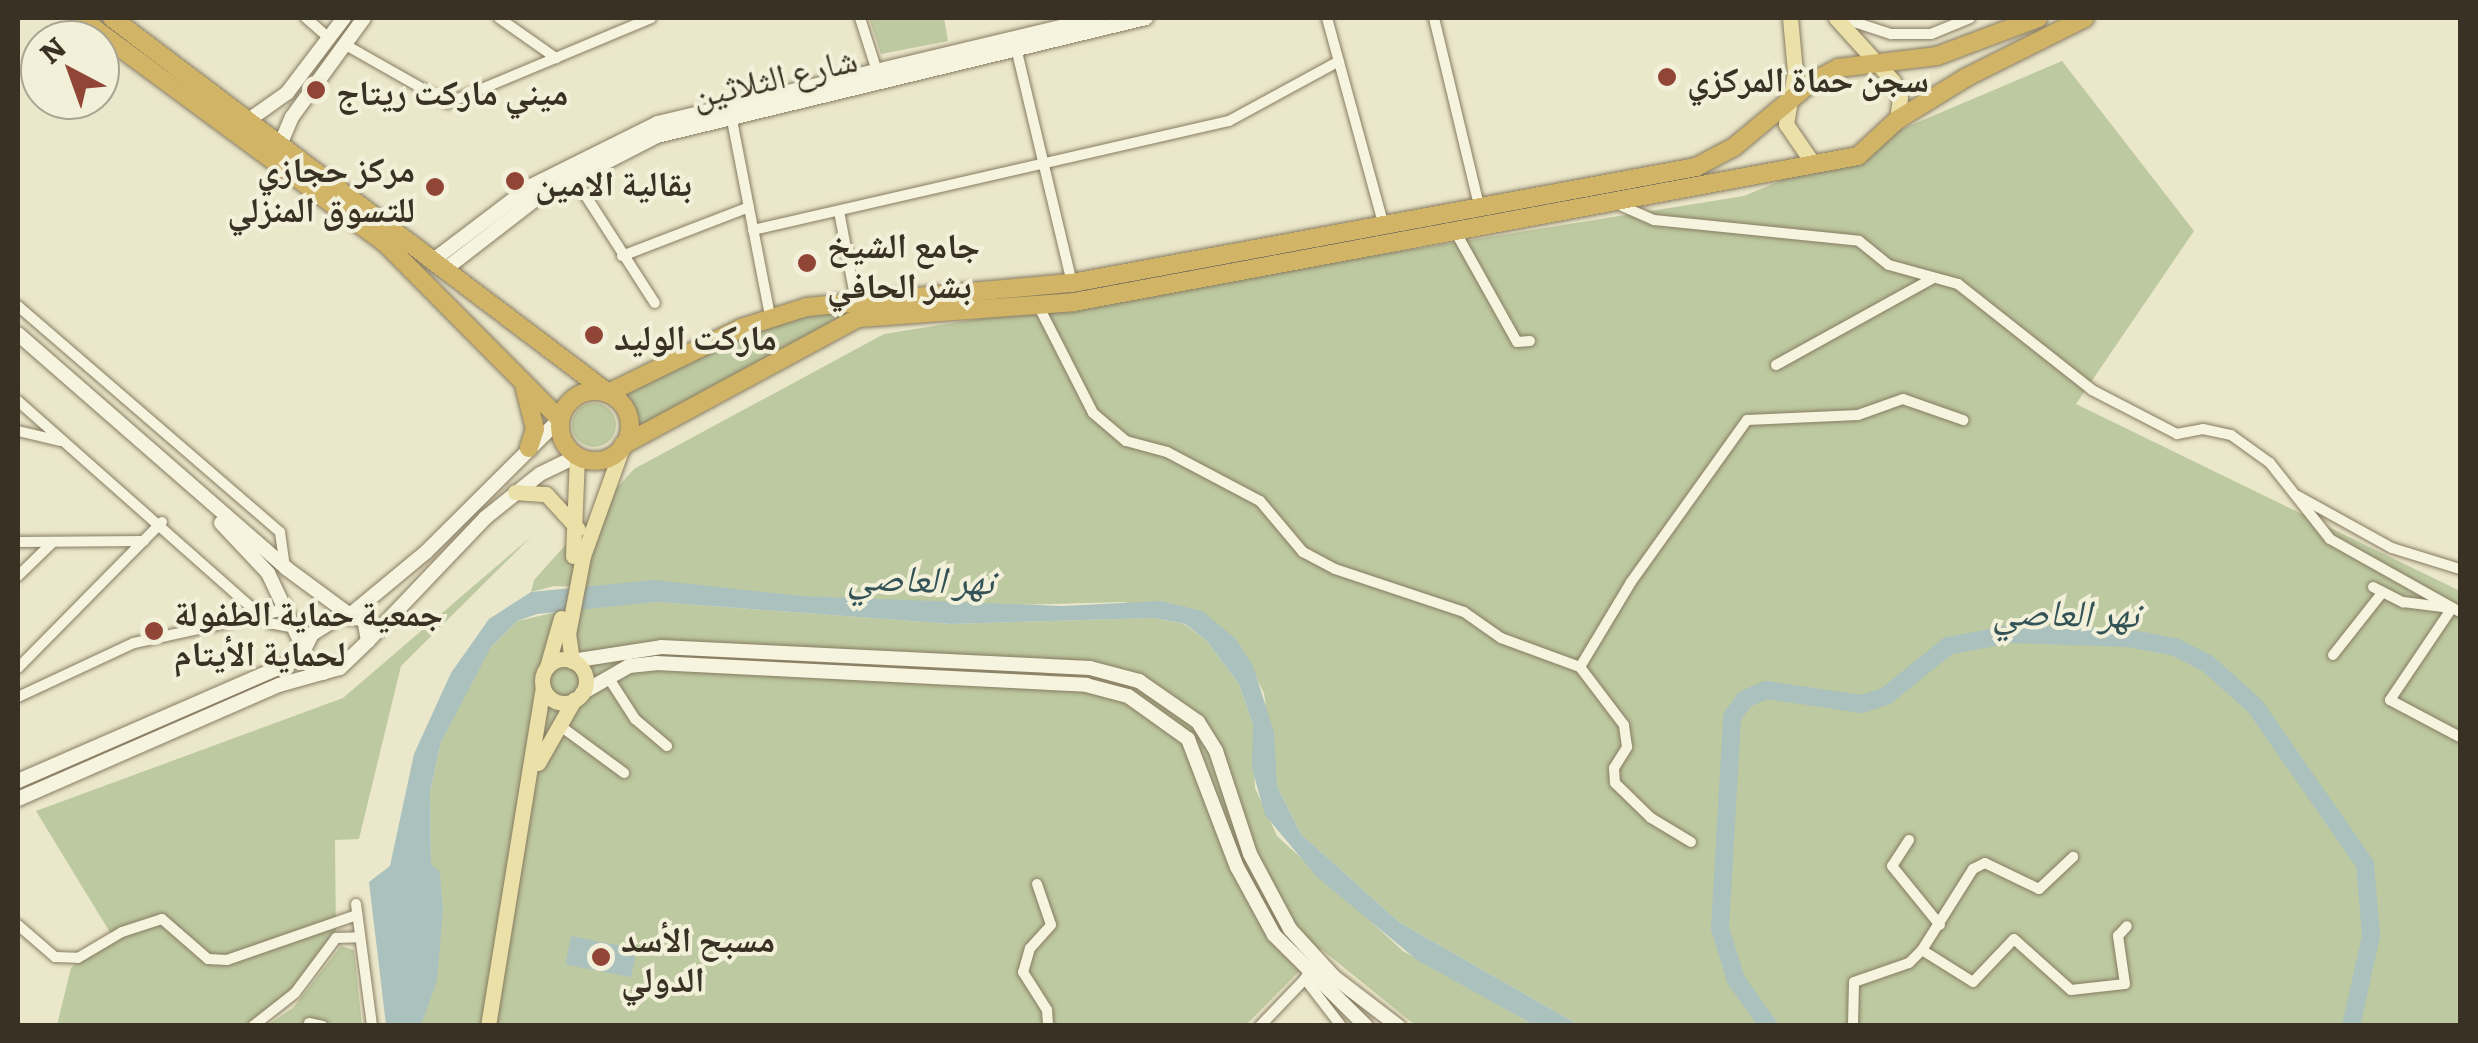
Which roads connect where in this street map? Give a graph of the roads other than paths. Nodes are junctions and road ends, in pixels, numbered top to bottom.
1 (80, 18) edge
2 (112, 18) edge
3 (306, 18) edge
4 (344, 18) edge
5 (364, 18) edge
6 (498, 18) edge
7 (651, 18) edge
8 (860, 18) edge
9 (1100, 18) edge
10 (1146, 18) edge
11 (1327, 18) edge
12 (1434, 18) edge
13 (1790, 18) edge
14 (1839, 18) edge
15 (1970, 18) edge
16 (2038, 18) edge
17 (2085, 18) edge
18 (336, 41) junction
19 (1017, 52) junction
20 (556, 58) junction
21 (1339, 61) junction
22 (1878, 64) junction
23 (876, 68) junction
24 (758, 102) junction
25 (1790, 102) junction
26 (731, 114) junction
27 (1898, 120) junction
28 (249, 122) junction
29 (235, 135) junction
30 (274, 153) junction
31 (1812, 162) junction
32 (1046, 165) junction
33 (573, 176) junction
34 (1614, 202) junction
35 (1480, 206) junction
36 (749, 207) junction
37 (840, 211) junction
38 (1384, 226) junction
39 (753, 230) junction
40 (1455, 231) junction
41 (622, 256) junction
42 (442, 263) junction
43 (1932, 278) junction
44 (1072, 283) junction
45 (655, 303) dead end
46 (1038, 305) junction
47 (18, 306) edge
48 (858, 310) junction
49 (770, 316) junction
50 (18, 334) edge
51 (1530, 341) dead end
52 (18, 345) edge
53 (1776, 365) dead end
54 (525, 388) junction
55 (608, 393) junction
56 (18, 401) edge
57 (560, 419) junction
58 (1963, 420) dead end
59 (18, 431) edge
60 (66, 443) junction
61 (624, 445) junction
62 (530, 448) junction
63 (578, 456) junction
64 (514, 492) junction
65 (2298, 496) junction
66 (162, 522) junction
67 (578, 528) junction
68 (144, 541) junction
69 (18, 542) edge
70 (54, 542) junction
71 (577, 562) junction
72 (286, 568) junction
73 (2460, 570) edge
74 (18, 576) edge
75 (285, 602) junction
76 (2456, 610) edge
77 (264, 615) junction
78 (350, 616) junction
79 (295, 628) junction
80 (563, 634) junction
81 (368, 641) junction
82 (301, 653) junction
83 (2333, 655) dead end
84 (572, 661) junction
85 (547, 667) junction
86 (1580, 667) junction
87 (18, 668) edge
88 (323, 673) junction
89 (608, 676) junction
90 (543, 688) junction
91 (18, 696) edge
92 (578, 696) junction
93 (559, 725) junction
94 (2460, 737) edge
95 (667, 746) dead end
96 (534, 771) junction
97 (624, 773) dead end
98 (18, 781) edge
99 (18, 798) edge
100 (1909, 840) dead end
101 (1692, 842) dead end
102 (2073, 857) dead end
103 (1037, 884) dead end
104 (18, 924) edge
105 (1940, 925) junction
106 (2128, 926) dead end
107 (360, 937) junction
108 (1922, 950) junction
109 (1310, 970) junction
110 (1344, 994) junction
111 (309, 1022) dead end
112 (253, 1026) edge
113 (323, 1026) edge
114 (372, 1026) edge
115 (488, 1026) edge
116 (1048, 1026) edge
117 (1260, 1026) edge
118 (1340, 1026) edge
119 (1355, 1026) edge
120 (1366, 1026) edge
121 (1398, 1026) edge
122 (1852, 1026) edge

1 - 29 highway
2 - 28 highway
3 - 18 street
4 - 18 main road
5 - 18 main road
6 - 20 street
7 - 20 street
8 - 23 street
9 - 23 main road
10 - 19 main road, شارع الثلاثين
11 - 21 street
12 - 35 street
13 - 25 main road
14 - 15 street
14 - 22 main road
16 - 22 highway
17 - 27 highway
18 - 20 street
18 - 28 main road
18 - 30 main road
19 - 24 main road, شارع الثلاثين
19 - 32 street
21 - 32 street
21 - 38 street
22 - 25 highway
22 - 27 main road
23 - 24 main road
24 - 26 main road, شارع الثلاثين
24 - 42 main road
25 - 31 main road
25 - 35 highway
26 - 33 main road, شارع الثلاثين
26 - 36 street
27 - 31 highway
28 - 29 main road
28 - 30 highway
29 - 30 highway
30 - 42 highway
30 - 54 highway
31 - 34 highway
32 - 37 street
32 - 44 street
33 - 41 street
33 - 42 main road, شارع الثلاثين
34 - 40 highway
34 - 43 street
35 - 38 highway
36 - 39 street
36 - 41 street
37 - 39 street
37 - 48 street
38 - 44 highway
39 - 49 street
40 - 46 highway
40 - 51 street
41 - 45 street
42 - 55 highway
43 - 53 street
43 - 65 street
44 - 48 highway
46 - 48 highway
46 - 86 street
47 - 72 street
48 - 49 highway
48 - 61 highway
49 - 55 highway
50 - 72 main road
52 - 75 main road
54 - 57 highway
54 - 62 highway
55 - 57 highway
55 - 61 highway
56 - 60 street
57 - 62 main road
57 - 63 highway
58 - 86 street
59 - 60 street
60 - 66 street
61 - 63 highway
61 - 71 main road
62 - 78 main road
63 - 64 main road
63 - 67 main road
64 - 67 main road
64 - 81 main road
65 - 73 street
65 - 76 street
66 - 68 street
66 - 77 street
67 - 71 main road
68 - 70 street
68 - 87 street
69 - 70 street
70 - 74 street
71 - 80 main road
72 - 78 main road
75 - 77 street
75 - 79 main road
76 - 83 street
76 - 94 street
77 - 79 street
77 - 91 street
78 - 81 main road
78 - 82 main road
79 - 82 main road
80 - 84 main road
80 - 85 main road
81 - 88 main road
82 - 88 main road
82 - 98 main road
84 - 85 main road
84 - 92 main road
84 - 109 main road
85 - 90 main road
86 - 101 street
88 - 99 main road
89 - 92 main road
89 - 95 street
89 - 109 main road
90 - 92 main road
90 - 96 main road
92 - 93 main road
93 - 96 main road
93 - 97 street
96 - 115 main road
100 - 105 street
102 - 105 street
103 - 116 street
104 - 107 street
105 - 108 street
106 - 108 street
107 - 112 street
107 - 114 street
108 - 122 street
109 - 110 main road
109 - 117 street
109 - 118 street
110 - 119 street
110 - 120 main road
110 - 121 main road
111 - 113 street

